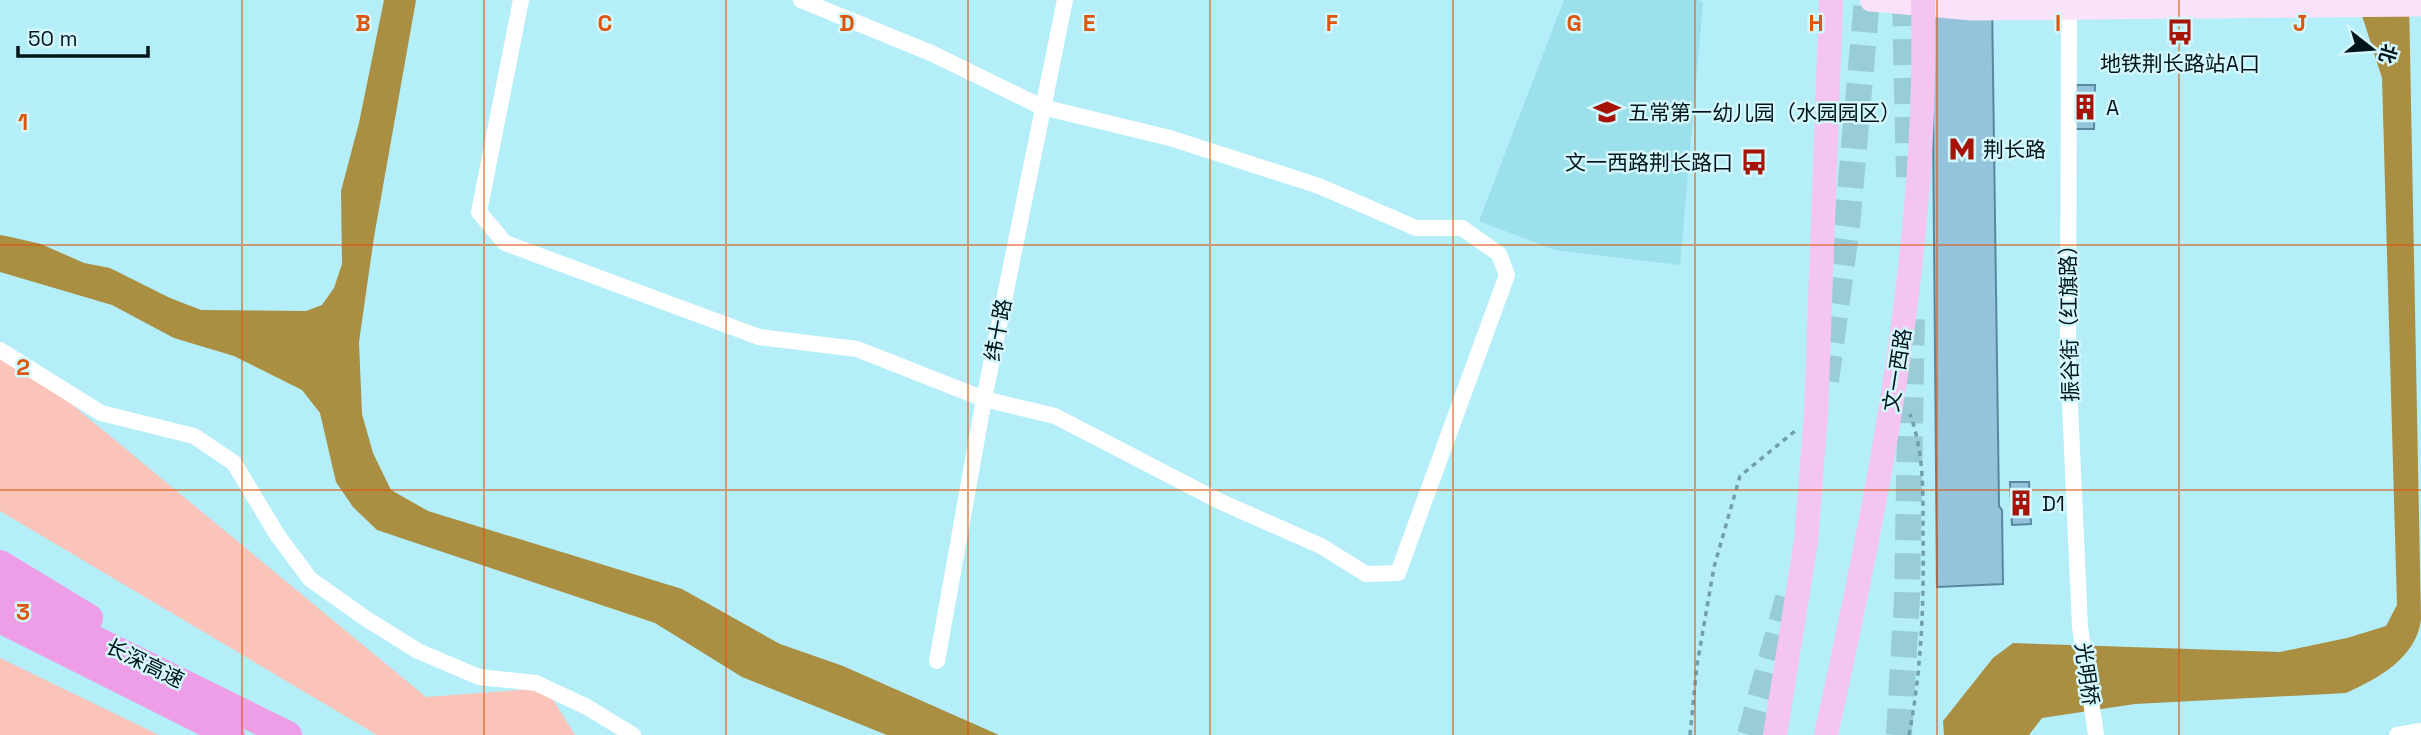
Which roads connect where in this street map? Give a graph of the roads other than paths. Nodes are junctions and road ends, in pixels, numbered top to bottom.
1 (521, 0) edge
2 (801, 0) edge
3 (1065, 0) edge
4 (1831, 0) edge
5 (1871, 0) edge
6 (1923, 4) edge
7 (2421, 5) edge
8 (2069, 9) junction
9 (1042, 107) junction
10 (0, 350) edge
11 (984, 399) junction
12 (0, 564) edge
13 (0, 593) edge
14 (0, 619) edge
15 (2080, 627) joint
16 (937, 661) dead end
17 (235, 706) junction
18 (1829, 729) edge
19 (2095, 729) edge
20 (2421, 731) edge
21 (231, 735) edge
22 (288, 735) edge
23 (633, 735) edge
24 (1775, 735) edge
25 (2397, 735) edge

1 - 11 street
2 - 9 street
3 - 9 street, 纬十路
4 - 24 main road
5 - 6 main road
6 - 8 main road
6 - 18 main road, 文一西路
7 - 8 main road
8 - 15 street, 振谷街（红旗路）
9 - 11 street, 纬十路
9 - 11 street
10 - 23 street
11 - 16 street, 纬十路
12 - 17 highway
13 - 17 highway, 长深高速
14 - 21 highway, 长深高速
15 - 19 street, 光明桥
17 - 22 highway, 长深高速
20 - 25 street

